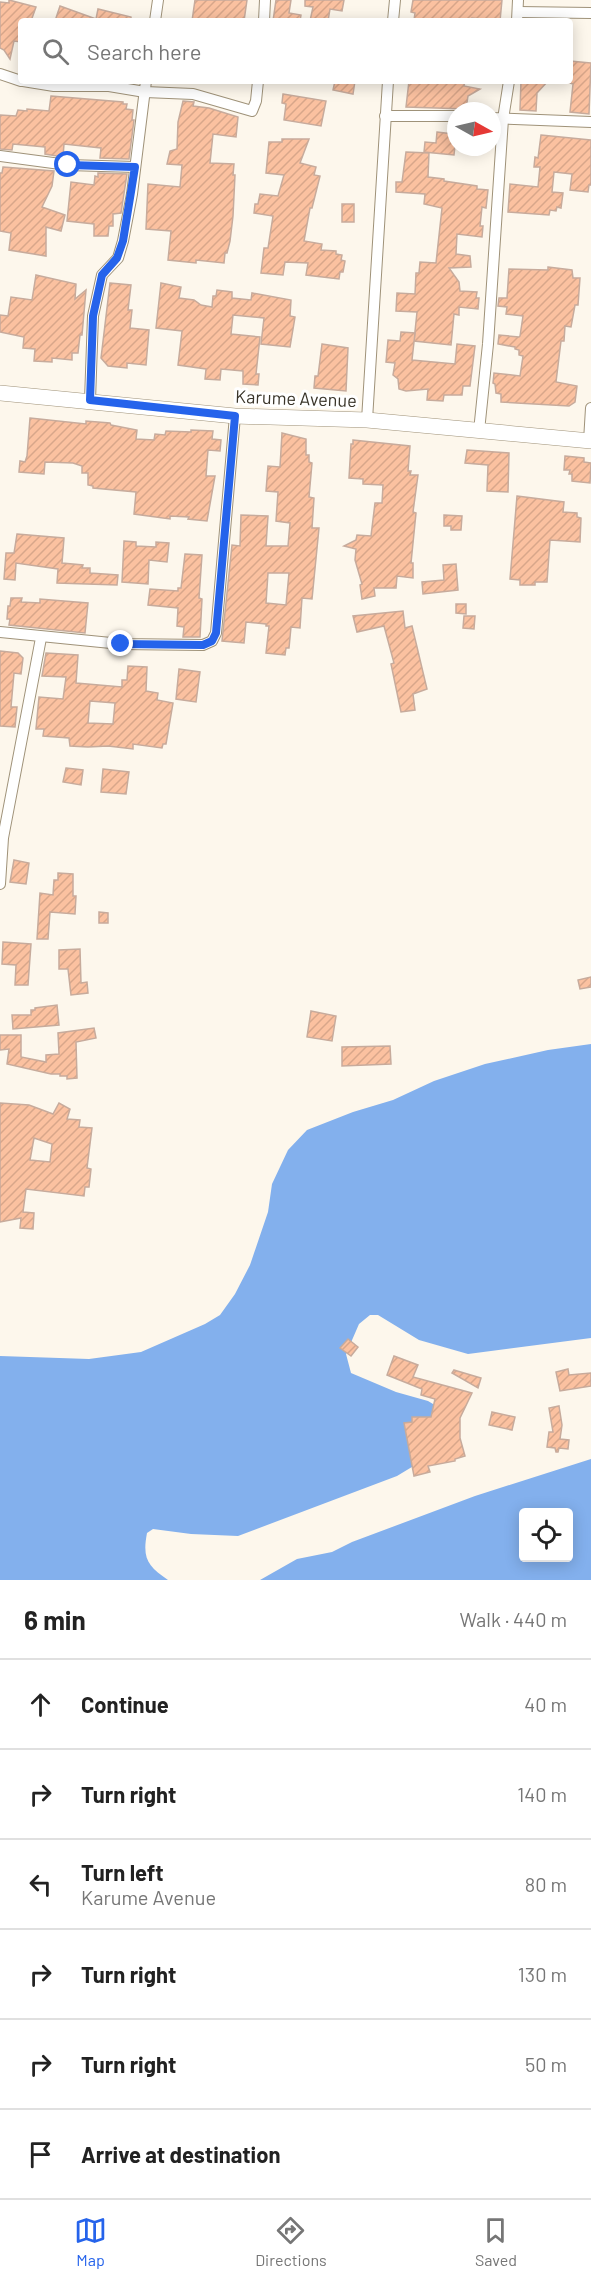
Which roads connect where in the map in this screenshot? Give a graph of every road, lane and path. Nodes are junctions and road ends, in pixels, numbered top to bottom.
1 (158, 0) edge
2 (266, 0) edge
3 (395, 0) edge
4 (518, 0) edge
5 (591, 13) edge
6 (518, 16) edge
7 (155, 18) edge
8 (264, 18) edge
9 (393, 18) edge
10 (0, 74) edge
11 (18, 80) edge
12 (41, 84) edge
13 (258, 84) edge
14 (388, 84) edge
15 (508, 84) edge
16 (145, 87) edge
17 (501, 109) edge
18 (385, 116) junction
19 (447, 116) edge
20 (501, 119) edge
21 (591, 122) edge
22 (0, 156) edge
23 (496, 156) edge
24 (135, 167) junction
25 (0, 393) edge
26 (90, 400) junction
27 (591, 408) edge
28 (235, 416) junction
29 (367, 420) junction
30 (479, 431) junction
31 (590, 441) edge
32 (0, 632) edge
33 (41, 638) junction
34 (0, 884) edge

1 - 7 street
2 - 8 street
3 - 9 street
4 - 6 street
5 - 6 street
10 - 11 street
12 - 16 street
13 - 16 street
14 - 18 street
15 - 17 street
16 - 24 street
18 - 19 street
18 - 29 street
20 - 21 street
22 - 24 street
23 - 30 street
24 - 26 street
25 - 26 main road, Karume Avenue
26 - 28 main road, Karume Avenue
27 - 31 street
28 - 29 main road, Karume Avenue
28 - 33 street
29 - 30 main road, Karume Avenue
30 - 31 main road, Karume Avenue
32 - 33 street
33 - 34 street

